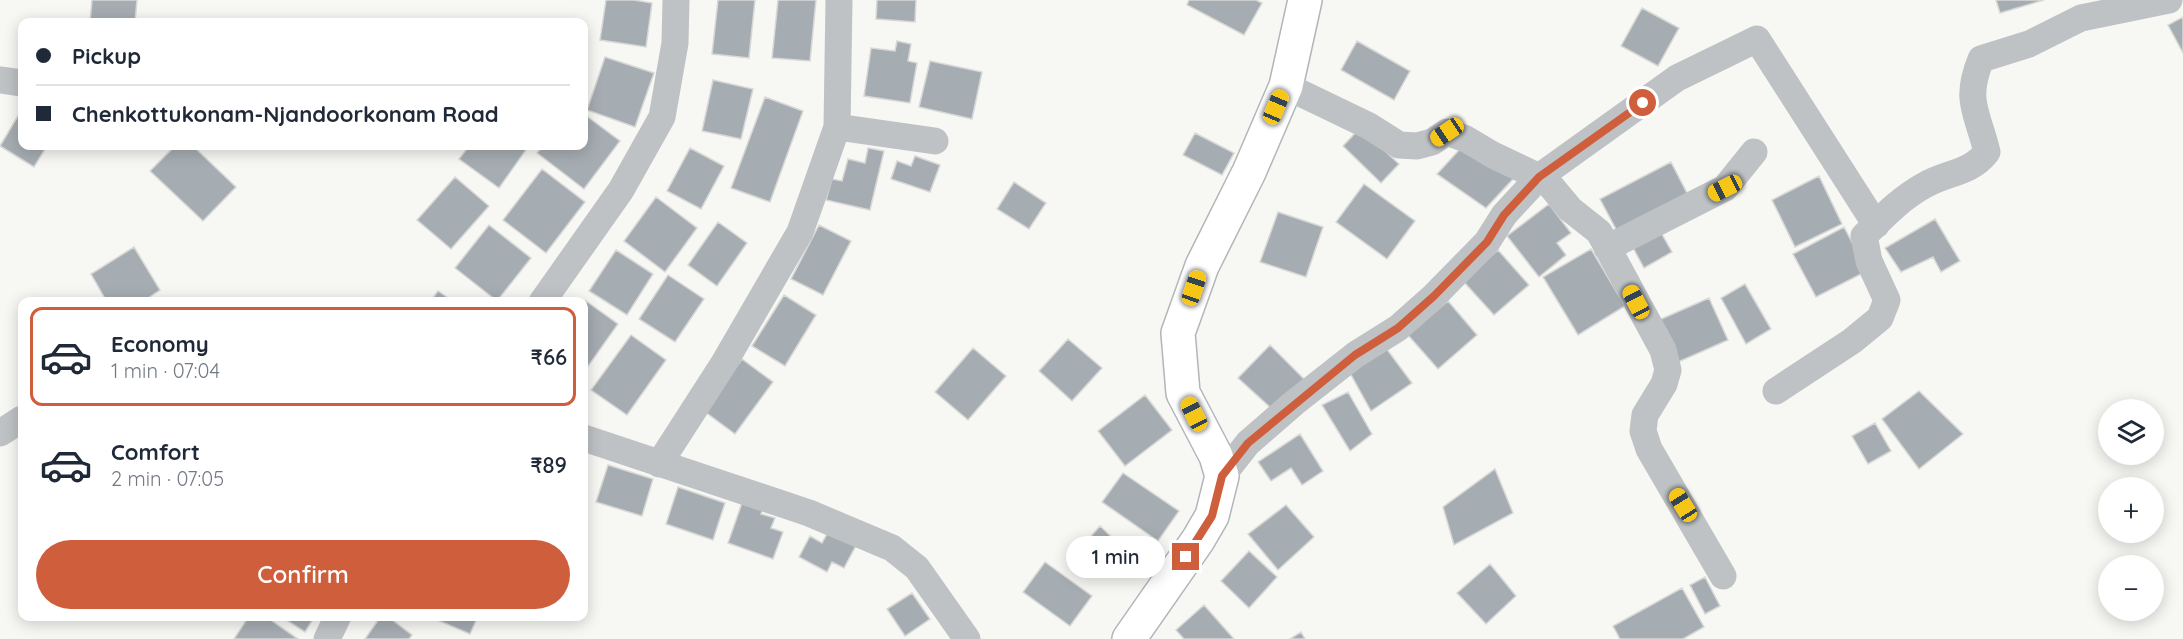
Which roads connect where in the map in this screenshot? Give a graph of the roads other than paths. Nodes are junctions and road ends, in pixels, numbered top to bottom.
1 (676, 0) edge
2 (839, 0) edge
3 (1305, 0) edge
4 (2169, 0) edge
5 (0, 80) edge
6 (18, 82) edge
7 (1286, 86) junction
8 (837, 127) junction
9 (935, 141) dead end
10 (1754, 152) dead end
11 (1539, 177) junction
12 (1876, 225) junction
13 (1607, 248) junction
14 (546, 297) edge
15 (1776, 391) dead end
16 (18, 422) edge
17 (0, 433) edge
18 (588, 439) edge
19 (660, 464) junction
20 (1222, 476) junction
21 (1723, 576) dead end
22 (336, 621) edge
23 (327, 639) edge
24 (967, 639) edge
25 (1129, 639) edge

1 - 14 street
2 - 8 street
3 - 7 main road
4 - 12 street
5 - 6 street
7 - 11 street
7 - 20 main road
8 - 9 street
8 - 19 street
10 - 13 street
11 - 12 street
11 - 13 street
11 - 20 street
12 - 15 street
13 - 21 street
16 - 17 street
18 - 19 street
19 - 24 street
20 - 25 main road
22 - 23 street

